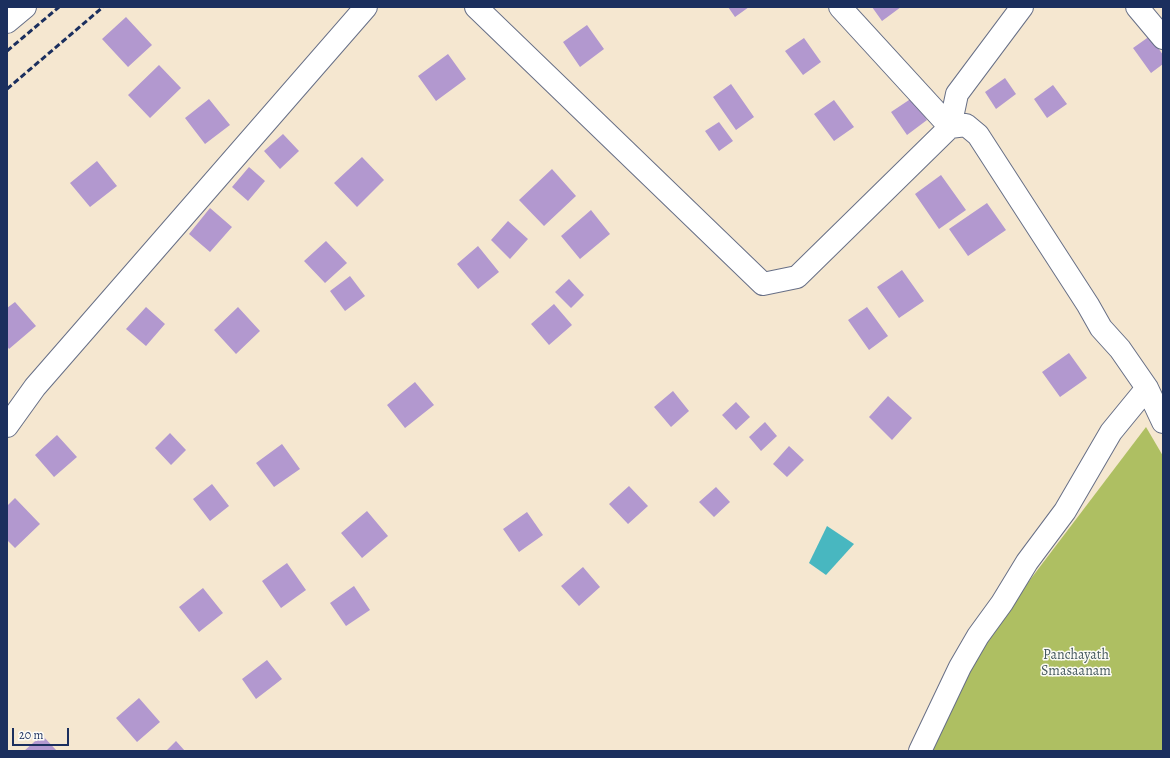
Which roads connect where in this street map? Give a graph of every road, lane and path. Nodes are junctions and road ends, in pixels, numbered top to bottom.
1 (25, 7) edge
2 (366, 7) edge
3 (476, 7) edge
4 (840, 7) edge
5 (1022, 7) edge
6 (1137, 7) edge
7 (7, 22) edge
8 (1163, 38) edge
9 (950, 127) junction
10 (1147, 388) junction
11 (1162, 416) edge
12 (7, 426) edge
13 (920, 751) edge

1 - 7 street
2 - 12 street
3 - 9 street
4 - 9 street
5 - 9 street
6 - 8 street
9 - 10 street
10 - 11 street
10 - 13 street

